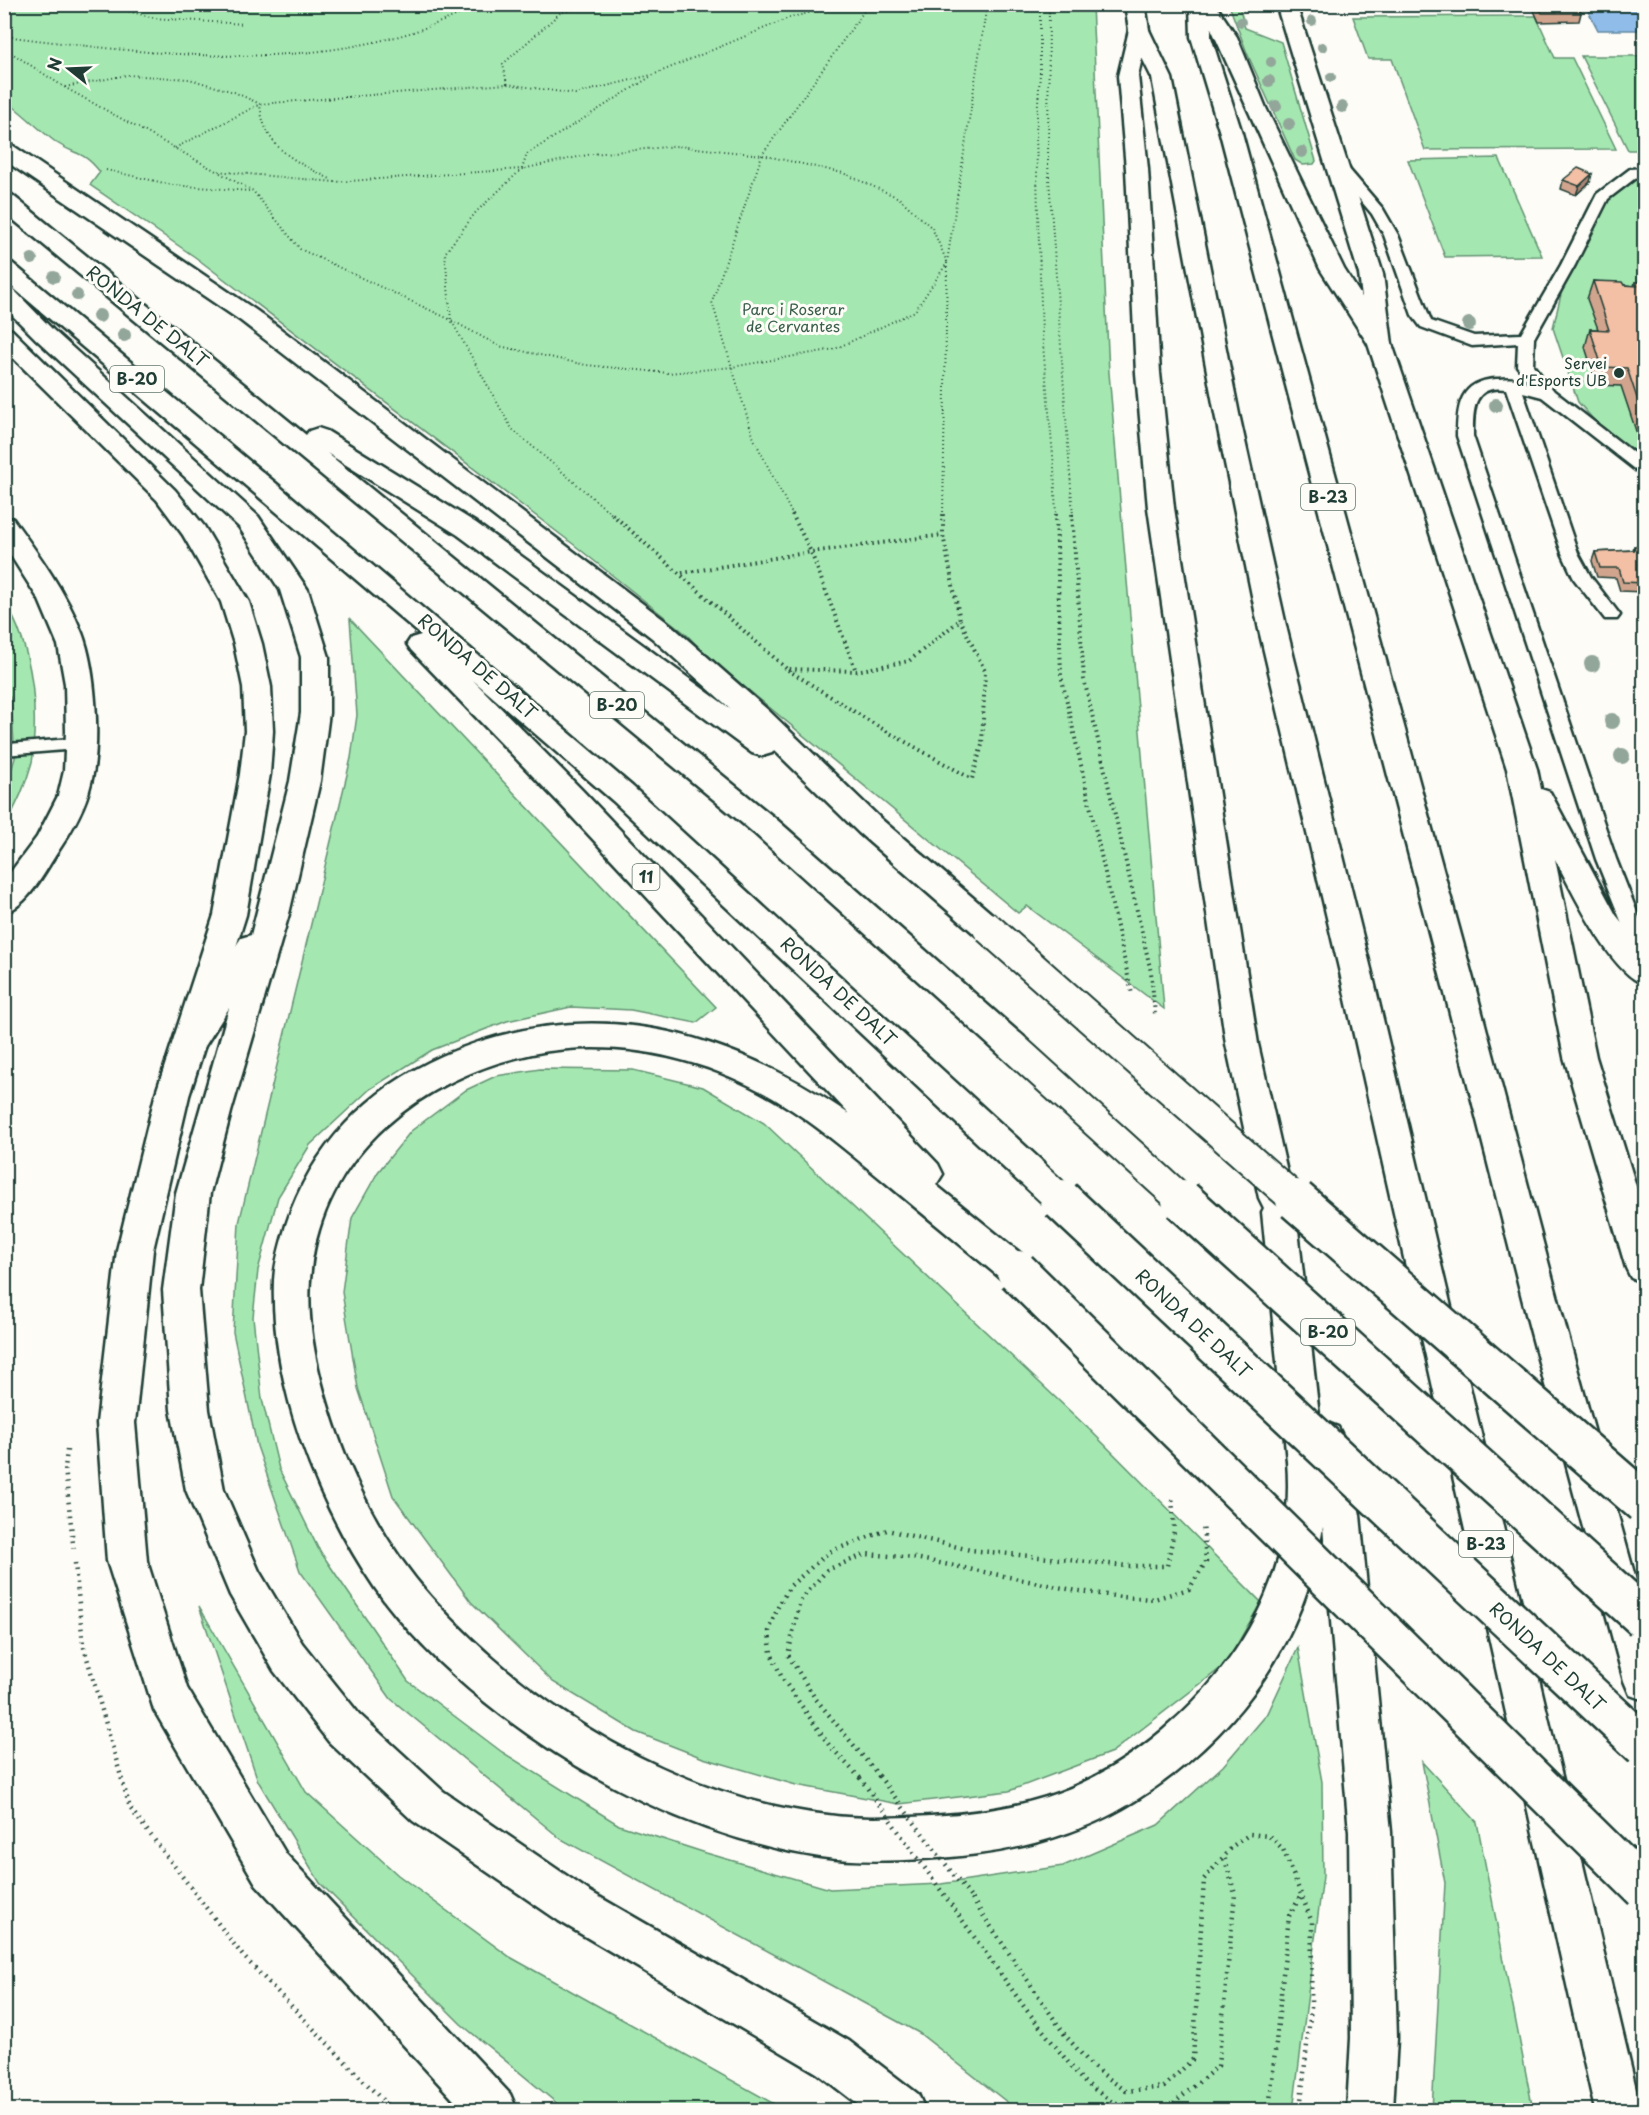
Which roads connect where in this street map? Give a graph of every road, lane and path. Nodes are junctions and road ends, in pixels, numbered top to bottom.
1 (102, 4) edge
2 (258, 4) edge
3 (346, 4) edge
4 (485, 4) edge
5 (591, 4) edge
6 (842, 4) edge
7 (869, 4) edge
8 (987, 4) edge
9 (1040, 4) edge
10 (1049, 4) edge
11 (1200, 4) edge
12 (1205, 4) edge
13 (1286, 4) edge
14 (1137, 17) edge
15 (243, 24) dead end
16 (4, 36) edge
17 (4, 48) edge
18 (654, 74) junction
19 (507, 84) junction
20 (64, 87) junction
21 (260, 104) junction
22 (175, 148) junction
23 (4, 150) edge
24 (762, 155) junction
25 (1336, 163) junction
26 (99, 169) dead end
27 (522, 169) junction
28 (216, 171) junction
29 (1644, 172) edge
30 (335, 182) junction
31 (253, 192) junction
32 (4, 200) edge
33 (947, 262) junction
34 (4, 268) edge
35 (4, 293) edge
36 (451, 320) junction
37 (4, 334) edge
38 (1526, 338) junction
39 (1380, 344) junction
40 (732, 367) junction
41 (215, 372) junction
42 (1512, 383) junction
43 (1548, 394) junction
44 (1644, 469) edge
45 (269, 490) junction
46 (4, 525) edge
47 (943, 535) junction
48 (811, 552) junction
49 (681, 573) junction
50 (1611, 615) dead end
51 (960, 620) junction
52 (788, 669) junction
53 (856, 671) junction
54 (82, 744) junction
55 (9, 750) dead end
56 (1522, 769) junction
57 (870, 826) junction
58 (4, 902) edge
59 (273, 914) junction
60 (1644, 952) edge
61 (1151, 972) dead end
62 (1644, 972) edge
63 (1133, 997) dead end
64 (188, 1045) junction
65 (1279, 1212) junction
66 (1644, 1268) edge
67 (1017, 1271) junction
68 (1171, 1483) dead end
69 (1644, 1503) edge
70 (1206, 1562) dead end
71 (1644, 1618) edge
72 (1644, 1681) edge
73 (1644, 1746) edge
74 (1224, 1856) junction
75 (1644, 1888) edge
76 (1300, 1897) junction
77 (494, 2110) edge
78 (902, 2110) edge
79 (1269, 2110) edge
80 (1300, 2110) edge
81 (1370, 2110) edge
82 (1618, 2110) edge

1 - 15 path
2 - 3 path
4 - 16 path
5 - 19 path
6 - 18 path
7 - 24 path
8 - 33 path
9 - 63 path
10 - 61 path
11 - 72 main road, B-23
12 - 39 main road
13 - 25 main road
14 - 65 main road
14 - 82 main road, B-23
17 - 20 path
18 - 19 path
18 - 27 path
19 - 21 path
20 - 21 path
20 - 22 path
21 - 22 path
21 - 30 path
22 - 28 path
23 - 57 main road
24 - 27 path
24 - 33 path
24 - 40 path
25 - 38 lane
25 - 39 main road
26 - 31 path
27 - 30 path
27 - 36 path
28 - 30 path
28 - 31 path
29 - 38 lane
31 - 36 path
32 - 41 main road, RONDA DE DALT / B-20
33 - 40 path
33 - 47 path
34 - 45 main road, RONDA DE DALT / B-20
35 - 59 main road
36 - 40 path
36 - 49 path
37 - 64 main road
38 - 43 lane
39 - 56 main road
40 - 48 path
41 - 57 main road
41 - 71 main road, RONDA DE DALT / B-20, bridge
42 - 43 lane
42 - 50 lane
42 - 60 lane
43 - 44 lane
45 - 67 main road, 11
45 - 73 main road, RONDA DE DALT / B-20, bridge
46 - 54 main road
47 - 48 path
47 - 51 path
48 - 49 path
48 - 53 path
49 - 52 path
51 - 52 path
51 - 53 path
52 - 53 path
54 - 55 lane
54 - 58 main road
56 - 62 main road
56 - 66 main road
57 - 69 main road, bridge
59 - 64 main road
59 - 78 main road
64 - 77 main road
65 - 67 main road
65 - 81 main road
67 - 75 main road, bridge
68 - 74 path, bridge
70 - 74 path, bridge
74 - 76 path
76 - 79 path
76 - 80 path

